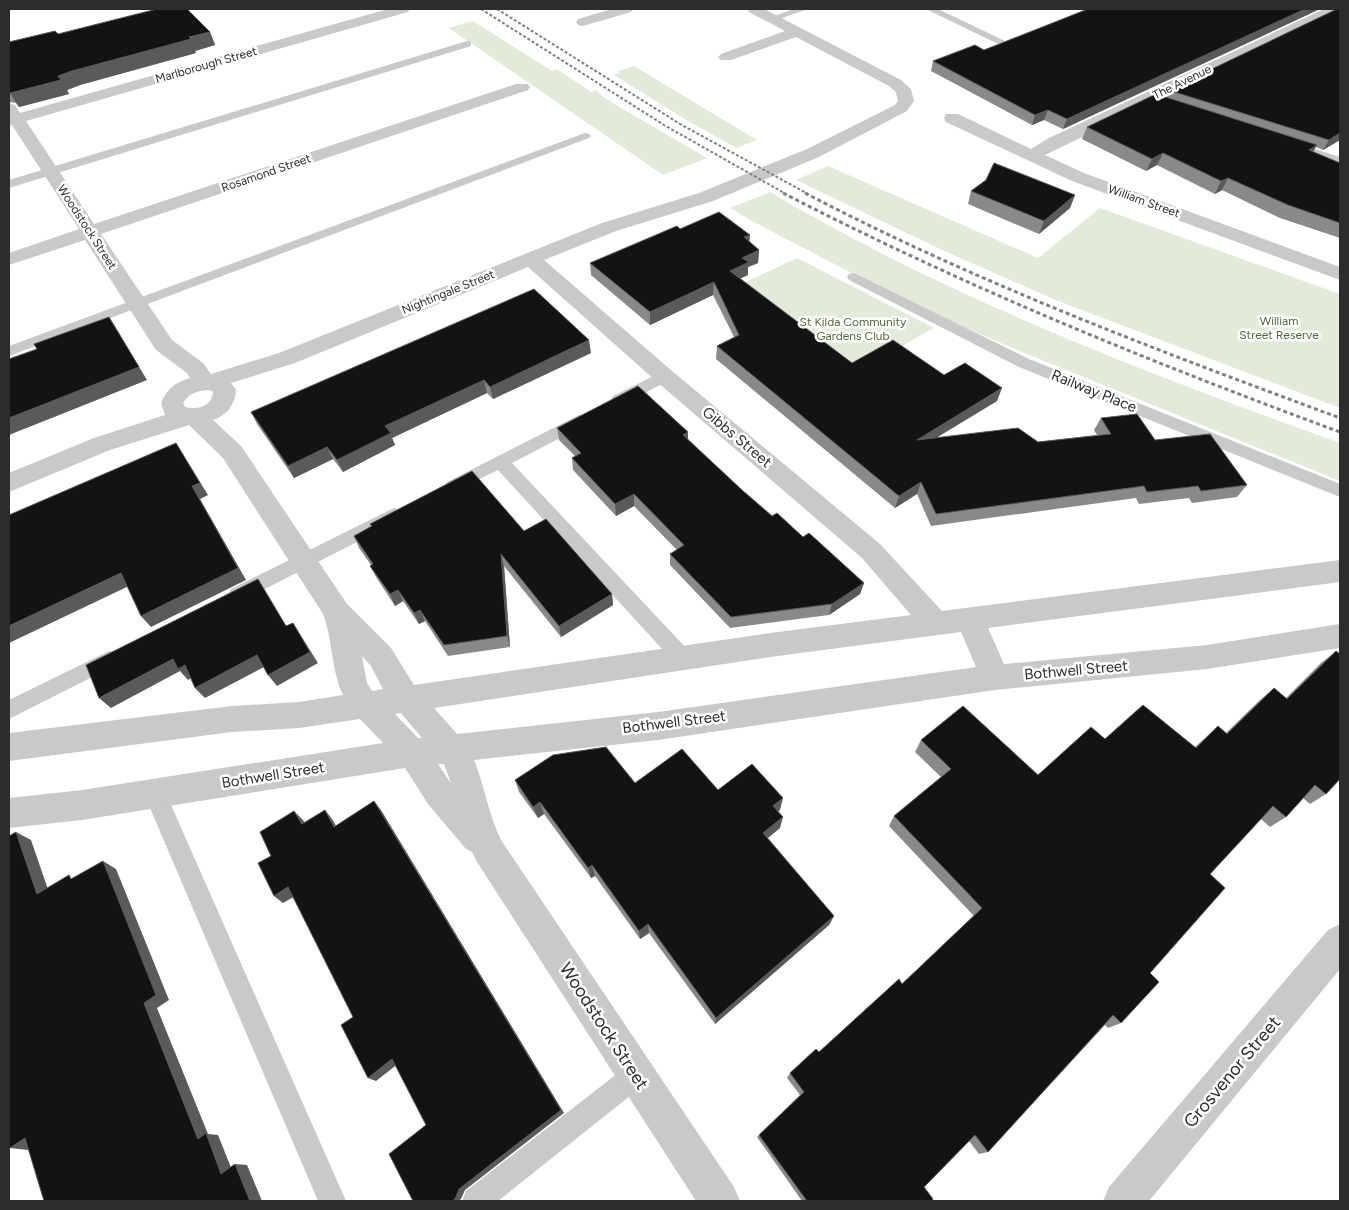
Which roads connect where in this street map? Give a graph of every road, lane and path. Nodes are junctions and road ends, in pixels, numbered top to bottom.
1 (403, 9) edge
2 (626, 9) edge
3 (754, 9) edge
4 (803, 9) edge
5 (932, 9) edge
6 (1335, 9) edge
7 (773, 18) junction
8 (583, 22) dead end
9 (798, 31) junction
10 (1000, 40) dead end
11 (467, 44) dead end
12 (726, 56) dead end
13 (522, 87) dead end
14 (1146, 99) junction
15 (1162, 104) edge
16 (11, 116) edge
17 (952, 118) dead end
18 (863, 126) junction
19 (585, 136) dead end
20 (790, 144) dead end
21 (1284, 144) edge
22 (1030, 156) junction
23 (1340, 161) edge
24 (51, 172) junction
25 (9, 184) edge
26 (686, 185) dead end
27 (609, 227) junction
28 (91, 232) junction
29 (531, 258) junction
30 (9, 259) edge
31 (1340, 274) edge
32 (854, 277) dead end
33 (136, 304) junction
34 (164, 345) junction
35 (9, 351) edge
36 (287, 358) junction
37 (664, 376) junction
38 (208, 382) junction
39 (178, 396) junction
40 (221, 404) junction
41 (232, 452) junction
42 (501, 462) junction
43 (9, 483) edge
44 (1340, 491) edge
45 (439, 493) edge
46 (412, 506) edge
47 (302, 562) junction
48 (1340, 571) edge
49 (219, 604) edge
50 (337, 612) junction
51 (970, 619) junction
52 (935, 623) junction
53 (1340, 636) edge
54 (122, 652) edge
55 (682, 657) junction
56 (995, 677) junction
57 (407, 700) junction
58 (365, 706) junction
59 (9, 710) edge
60 (9, 747) edge
61 (452, 748) junction
62 (412, 753) junction
63 (155, 794) junction
64 (9, 813) edge
65 (490, 850) junction
66 (1340, 942) edge
67 (636, 1075) junction
68 (332, 1201) edge
69 (476, 1201) edge
70 (720, 1201) edge
71 (1123, 1201) edge

1 - 16 street, Marlborough Street
2 - 8 street
3 - 7 street
4 - 7 lane
5 - 10 lane
6 - 14 street, The Avenue
7 - 9 street
9 - 12 street
9 - 18 street, Nightingale Street
11 - 24 lane
13 - 28 street, Rosamond Street
14 - 15 lane
14 - 22 street, The Avenue
16 - 24 street, Woodstock Street
17 - 22 street, William Street
18 - 20 street, Nightingale Street
18 - 27 street, Nightingale Street
19 - 33 lane
21 - 23 lane
22 - 31 street, William Street
24 - 25 lane
24 - 28 street, Woodstock Street
26 - 27 street, Nightingale Street
27 - 29 street, Nightingale Street
28 - 30 street, Rosamond Street
28 - 33 street, Woodstock Street
29 - 36 street, Nightingale Street
29 - 37 street, Gibbs Street
32 - 44 lane, Railway Place
33 - 34 street, Woodstock Street
33 - 35 lane
34 - 38 street, Woodstock Street
34 - 39 street, Woodstock Street
36 - 38 street, Nightingale Street
36 - 40 street, Nightingale Street
37 - 42 lane
37 - 52 street, Gibbs Street
38 - 39 street, Nightingale Street
38 - 40 street, Woodstock Street
39 - 40 street, Nightingale Street
39 - 41 street, Woodstock Street
39 - 43 street
40 - 41 street, Woodstock Street
41 - 47 street, Woodstock Street
42 - 45 lane
42 - 55 lane
46 - 47 lane
47 - 49 lane
47 - 50 street, Woodstock Street
48 - 51 street
50 - 57 street, Woodstock Street
50 - 58 street, Woodstock Street
51 - 52 street
51 - 56 street
52 - 55 street
53 - 56 street, Bothwell Street
54 - 59 lane
55 - 57 street
56 - 61 street, Bothwell Street
57 - 58 street
57 - 61 street, Woodstock Street
58 - 60 street
58 - 62 street, Woodstock Street
61 - 62 street, Bothwell Street
61 - 65 street, Woodstock Street
62 - 63 street, Bothwell Street
62 - 65 street, Woodstock Street
63 - 64 street, Bothwell Street
63 - 68 lane
65 - 67 street, Woodstock Street
66 - 71 street, Grosvenor Street
67 - 69 lane
67 - 70 street, Woodstock Street

